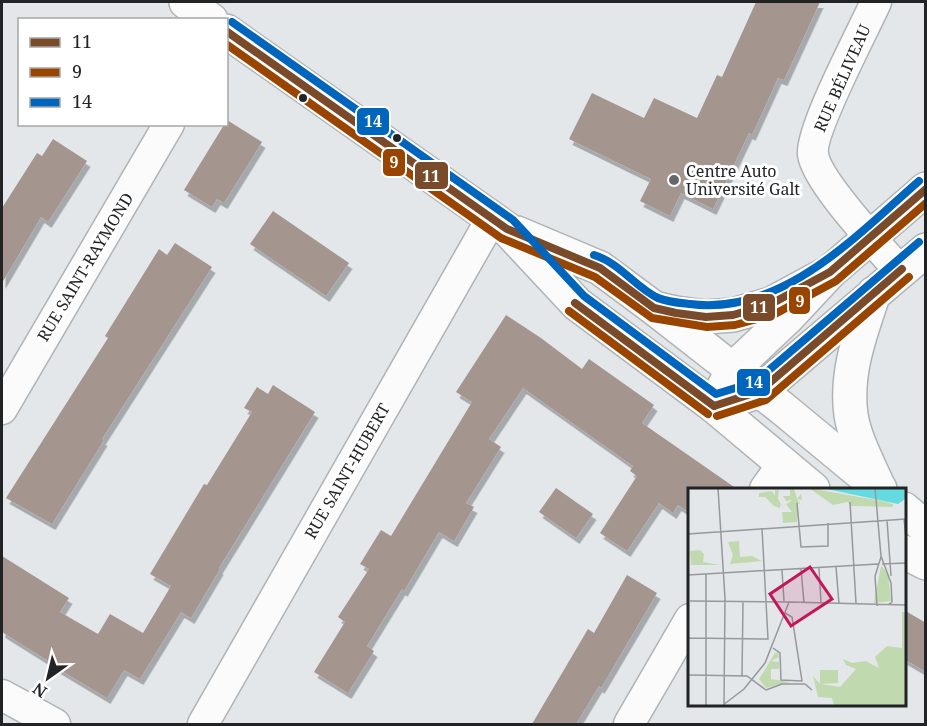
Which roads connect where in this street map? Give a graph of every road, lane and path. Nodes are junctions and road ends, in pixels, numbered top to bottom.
1 (186, 2) edge
2 (876, 2) edge
3 (208, 18) edge
4 (228, 32) edge
5 (168, 126) edge
6 (926, 189) edge
7 (500, 224) junction
8 (870, 236) junction
9 (926, 250) edge
10 (900, 271) junction
11 (830, 272) junction
12 (874, 293) junction
13 (654, 308) junction
14 (733, 369) junction
15 (760, 391) junction
16 (714, 406) junction
17 (2, 409) edge
18 (774, 477) edge
19 (810, 488) edge
20 (878, 488) edge
21 (879, 488) edge
22 (906, 511) edge
23 (926, 528) edge
24 (906, 553) edge
25 (926, 563) edge
26 (688, 622) edge
27 (2, 695) edge
28 (55, 724) edge
29 (203, 724) edge
30 (629, 724) edge

1 - 3 main road
2 - 8 street, RUE BÉLIVEAU
4 - 7 main road
5 - 17 street, RUE SAINT-RAYMOND
6 - 8 main road
7 - 13 main road
7 - 16 main road
7 - 29 street, RUE SAINT-HUBERT
8 - 10 street, RUE BÉLIVEAU
8 - 11 main road
9 - 10 main road
10 - 12 main road
11 - 13 main road
11 - 14 main road
12 - 15 main road
12 - 21 main road
13 - 14 main road
14 - 15 main road
14 - 16 main road
15 - 16 main road
15 - 20 main road
16 - 18 main road
18 - 19 main road
22 - 23 main road
24 - 25 main road
26 - 30 street
27 - 28 street

